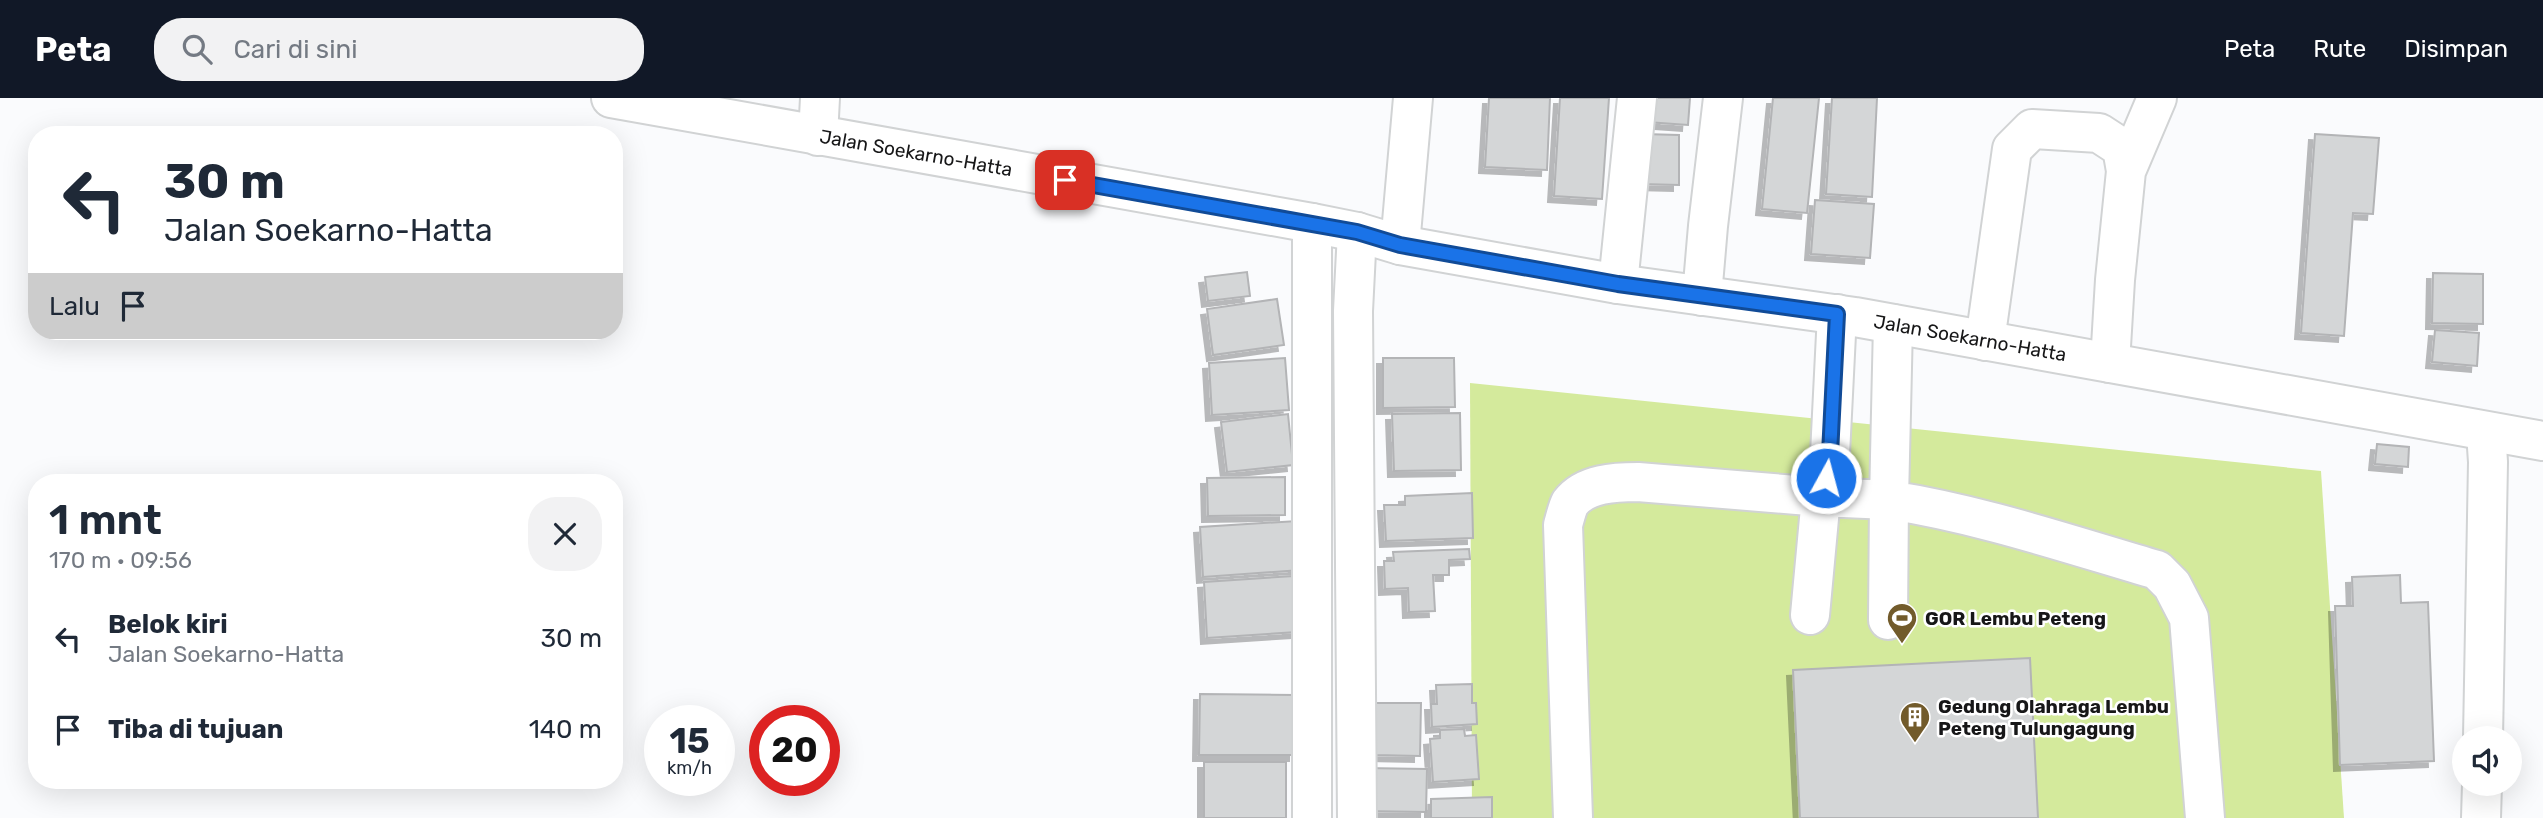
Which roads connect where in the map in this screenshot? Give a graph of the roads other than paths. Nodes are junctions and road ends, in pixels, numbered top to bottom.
1 (611, 98) edge
2 (820, 98) edge
3 (1413, 98) edge
4 (1637, 98) edge
5 (1723, 98) edge
6 (2157, 98) edge
7 (818, 136) junction
8 (2126, 171) junction
9 (1312, 223) junction
10 (1357, 232) junction
11 (1400, 245) junction
12 (1618, 284) junction
13 (1702, 296) junction
14 (1837, 314) junction
15 (1893, 324) junction
16 (1986, 341) junction
17 (2110, 363) junction
18 (2543, 441) edge
19 (2487, 445) junction
20 (1821, 497) junction
21 (1889, 500) junction
22 (1810, 615) dead end
23 (1888, 620) dead end
24 (1312, 676) junction
25 (1356, 676) junction
26 (2483, 726) edge
27 (2482, 796) edge
28 (1312, 818) edge
29 (1357, 818) edge
30 (1573, 818) edge
31 (2205, 818) edge
32 (2481, 818) edge

1 - 7 main road, Jalan Soekarno-Hatta
2 - 7 main road
3 - 11 main road
4 - 12 main road
5 - 13 main road
6 - 8 main road
7 - 9 main road, Jalan Soekarno-Hatta
8 - 16 main road
8 - 17 main road
9 - 10 main road, Jalan Soekarno-Hatta
9 - 24 main road
10 - 11 main road, Jalan Soekarno-Hatta
10 - 25 main road
11 - 12 main road, Jalan Soekarno-Hatta
12 - 13 main road, Jalan Soekarno-Hatta
13 - 14 main road, Jalan Soekarno-Hatta
14 - 15 main road, Jalan Soekarno-Hatta
14 - 20 main road
15 - 16 main road, Jalan Soekarno-Hatta
15 - 21 main road
16 - 17 main road, Jalan Soekarno-Hatta
17 - 19 main road, Jalan Soekarno-Hatta
18 - 19 main road, Jalan Soekarno-Hatta
19 - 26 main road
20 - 21 main road
20 - 22 main road
20 - 30 main road
21 - 23 main road
21 - 31 main road
24 - 25 main road
24 - 28 main road
25 - 29 main road
27 - 32 main road

